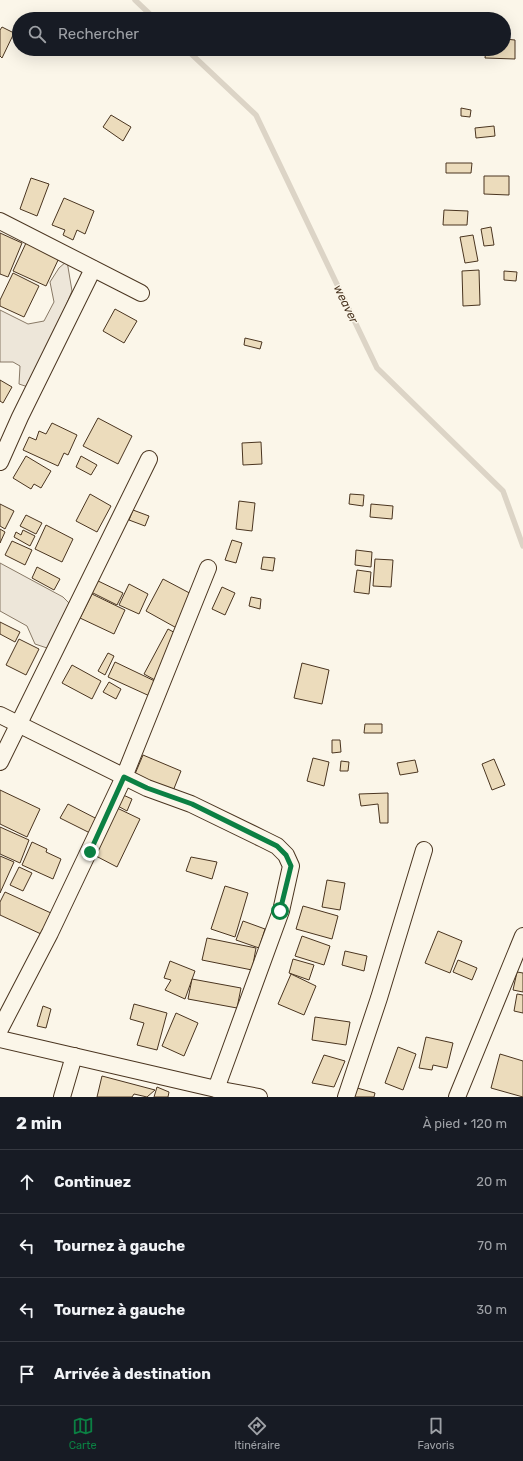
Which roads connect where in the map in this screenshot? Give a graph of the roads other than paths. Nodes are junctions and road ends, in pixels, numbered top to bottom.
1 (0, 221) edge
2 (93, 269) junction
3 (141, 293) dead end
4 (149, 459) dead end
5 (0, 462) edge
6 (208, 568) dead end
7 (0, 715) edge
8 (19, 724) junction
9 (0, 762) edge
10 (124, 777) junction
11 (424, 850) dead end
12 (523, 936) edge
13 (0, 1029) edge
14 (0, 1039) edge
15 (74, 1056) junction
16 (216, 1089) junction
17 (62, 1097) edge
18 (259, 1097) edge
19 (346, 1097) edge
20 (457, 1097) edge

1 - 2 street
2 - 3 street
2 - 5 street
4 - 8 street
6 - 10 street
7 - 8 street
8 - 9 street
8 - 10 street
10 - 13 street
10 - 16 street
11 - 19 street
12 - 20 street
14 - 15 street
15 - 16 street
15 - 17 street
16 - 18 street

